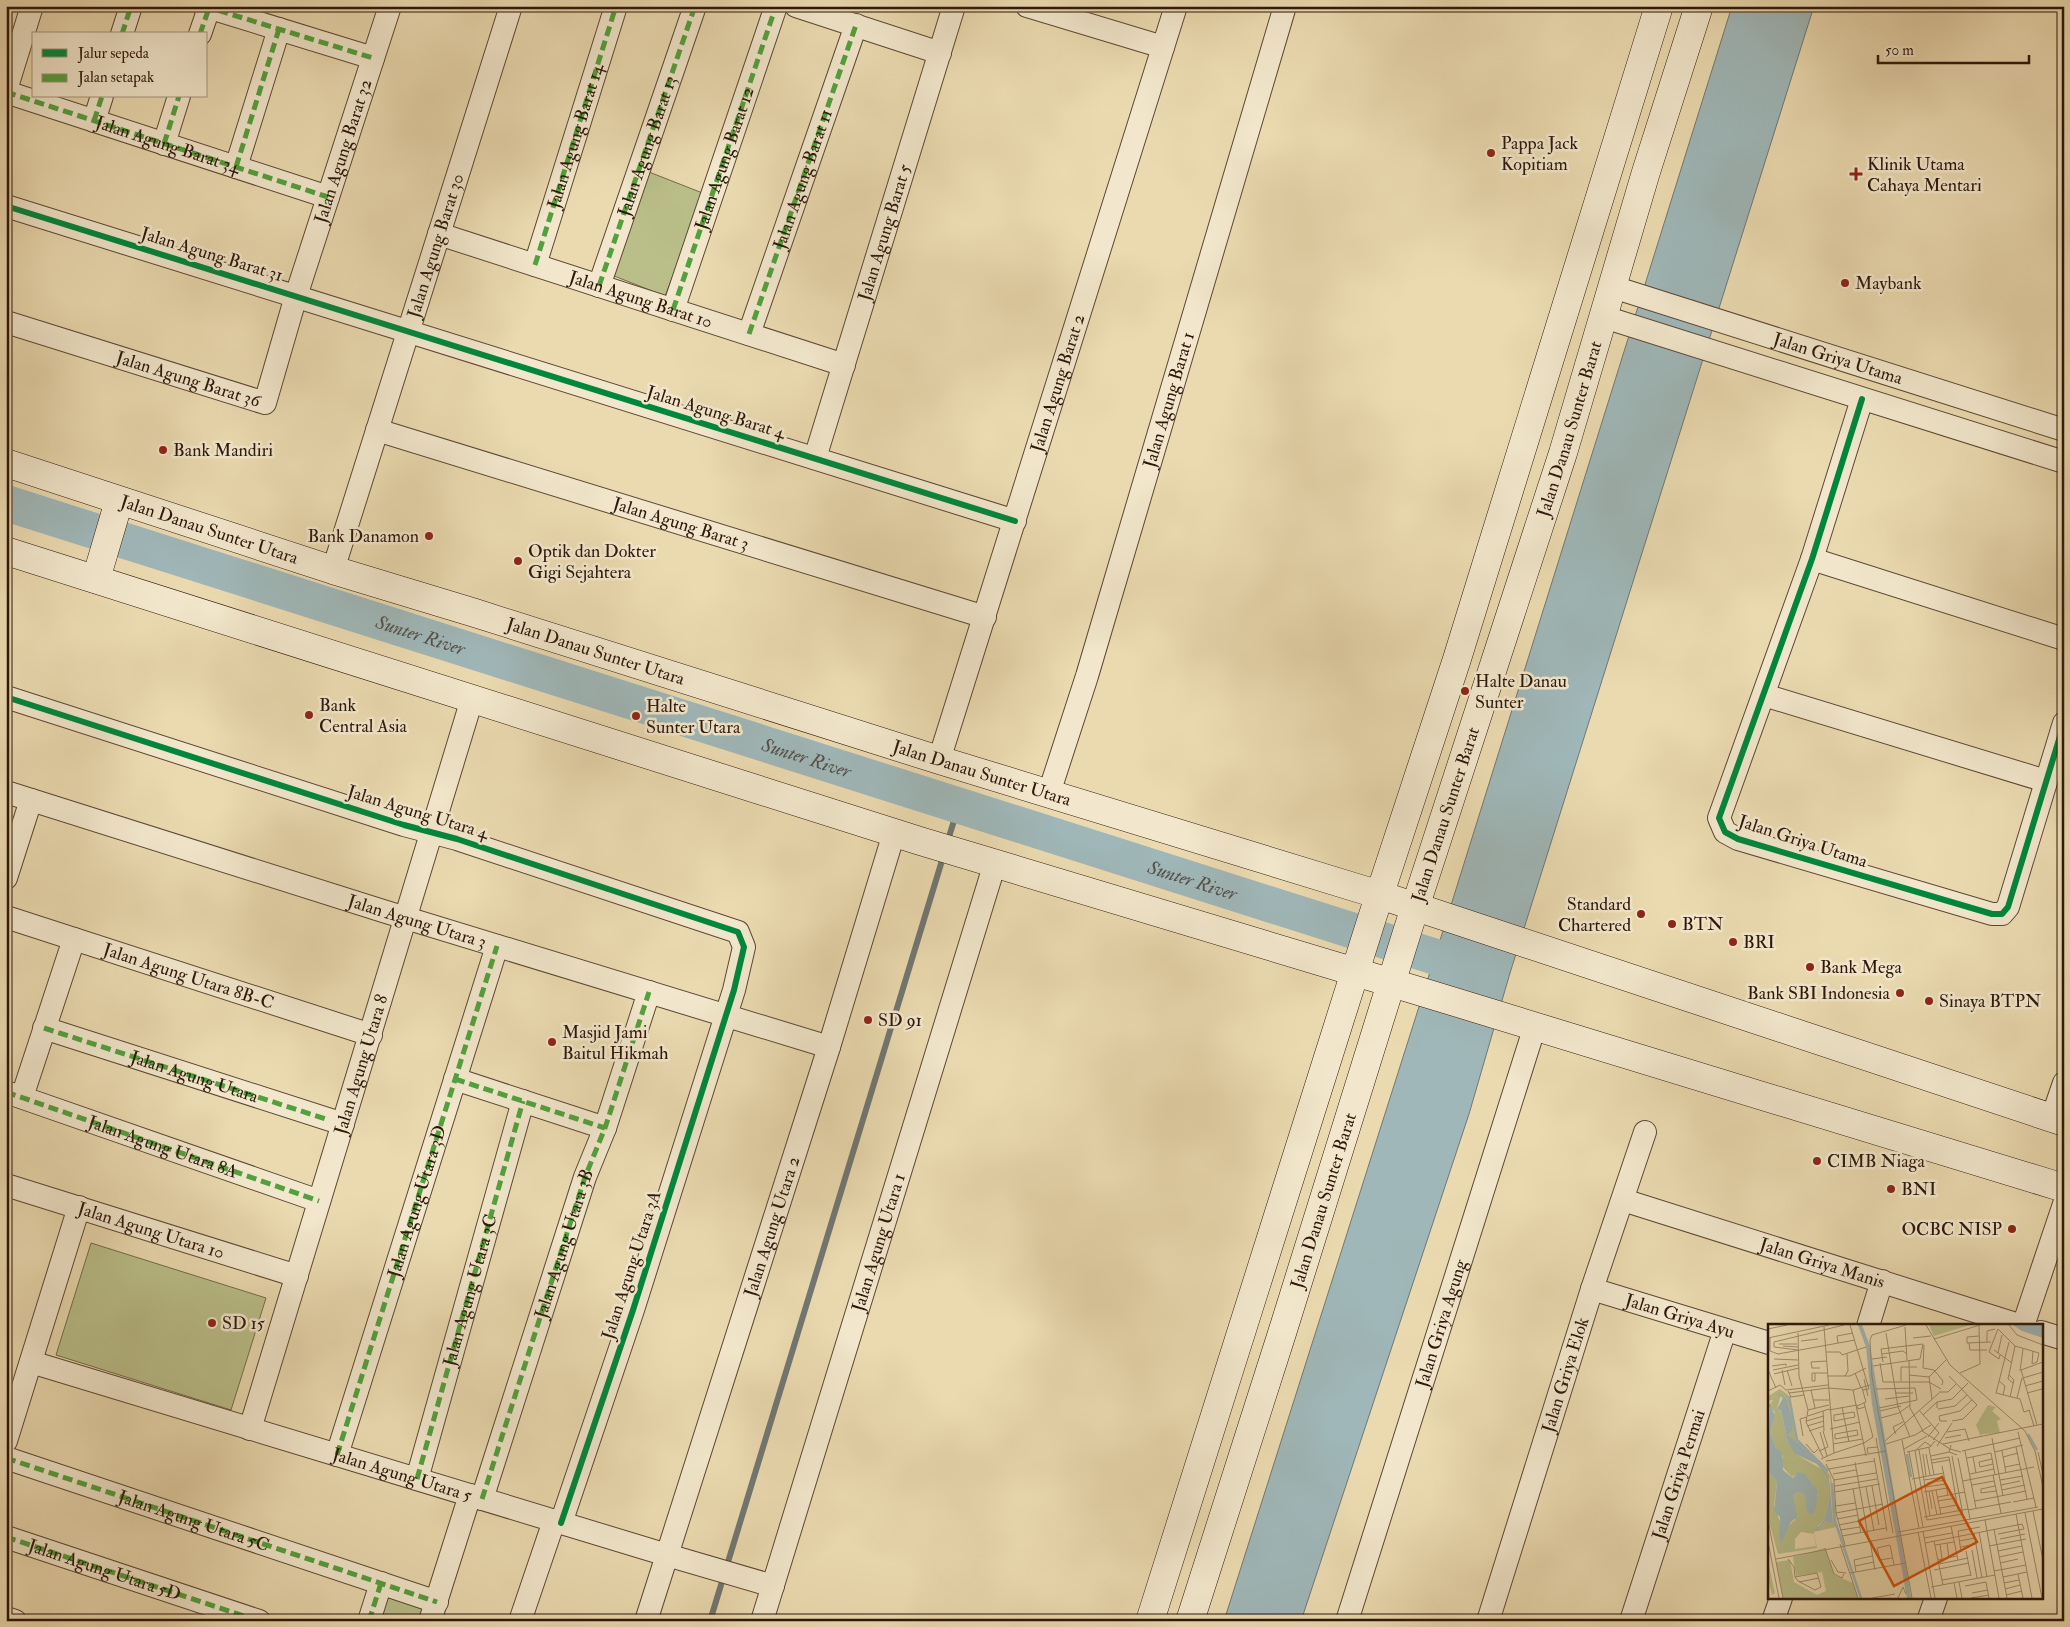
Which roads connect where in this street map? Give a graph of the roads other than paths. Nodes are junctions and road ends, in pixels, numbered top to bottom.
1 (32, 6) edge
2 (131, 6) edge
3 (390, 6) edge
4 (511, 6) edge
5 (616, 6) edge
6 (695, 6) edge
7 (776, 6) edge
8 (796, 6) edge
9 (954, 6) edge
10 (1027, 6) edge
11 (1176, 6) edge
12 (1285, 6) edge
13 (1659, 6) edge
14 (1699, 6) edge
15 (206, 7) edge
16 (856, 25) junction
17 (279, 29) junction
18 (123, 32) edge
19 (200, 32) edge
20 (1163, 47) junction
21 (940, 53) junction
22 (373, 58) junction
23 (6, 91) edge
24 (101, 98) edge
25 (178, 98) edge
26 (94, 121) junction
27 (164, 144) junction
28 (236, 167) junction
29 (328, 197) junction
30 (6, 206) edge
31 (439, 234) junction
32 (535, 265) junction
33 (599, 286) junction
34 (1621, 290) junction
35 (296, 296) junction
36 (673, 310) junction
37 (1611, 319) junction
38 (6, 322) edge
39 (408, 331) junction
40 (749, 334) junction
41 (844, 365) junction
42 (1862, 399) junction
43 (377, 430) junction
44 (2064, 430) edge
45 (815, 458) junction
46 (2064, 462) edge
47 (6, 463) edge
48 (117, 507) junction
49 (1015, 520) junction
50 (6, 551) edge
51 (1812, 559) junction
52 (333, 570) junction
53 (98, 571) junction
54 (985, 616) junction
55 (2064, 639) edge
56 (1764, 695) junction
57 (6, 697) edge
58 (472, 699) junction
59 (2064, 723) edge
60 (946, 762) junction
61 (2046, 781) junction
62 (6, 792) edge
63 (1049, 793) junction
64 (31, 800) junction
65 (432, 832) junction
66 (894, 833) junction
67 (984, 860) junction
68 (6, 878) edge
69 (1376, 906) junction
70 (6, 917) edge
71 (1421, 917) junction
72 (406, 918) junction
73 (74, 939) junction
74 (497, 946) junction
75 (1358, 964) junction
76 (1394, 975) junction
77 (649, 992) junction
78 (726, 1015) junction
79 (1524, 1022) junction
80 (44, 1028) junction
81 (371, 1035) junction
82 (828, 1047) junction
83 (454, 1079) junction
84 (2064, 1083) edge
85 (14, 1094) edge
86 (522, 1101) junction
87 (2058, 1120) edge
88 (343, 1124) junction
89 (605, 1128) junction
90 (1645, 1132) dead end
91 (6, 1185) edge
92 (2064, 1188) edge
93 (319, 1200) junction
94 (1623, 1200) junction
95 (2064, 1204) edge
96 (79, 1207) junction
97 (297, 1276) junction
98 (1882, 1281) junction
99 (1592, 1289) junction
100 (1869, 1324) edge
101 (2016, 1324) edge
102 (2023, 1324) edge
103 (1724, 1330) junction
104 (2042, 1332) edge
105 (2064, 1339) edge
106 (1768, 1343) edge
107 (31, 1362) junction
108 (250, 1429) junction
109 (6, 1441) edge
110 (337, 1455) junction
111 (6, 1458) edge
112 (1202, 1458) junction
113 (1239, 1469) junction
114 (417, 1479) junction
115 (476, 1497) junction
116 (558, 1522) junction
117 (6, 1537) edge
118 (667, 1555) junction
119 (381, 1583) junction
120 (773, 1586) junction
121 (1779, 1600) edge
122 (1935, 1600) edge
123 (433, 1611) edge
124 (6, 1618) edge
125 (15, 1621) edge
126 (259, 1621) edge
127 (369, 1621) edge
128 (520, 1621) edge
129 (646, 1621) edge
130 (762, 1621) edge
131 (1150, 1621) edge
132 (1190, 1621) edge
133 (1347, 1621) edge
134 (1488, 1621) edge
135 (1631, 1621) edge
136 (1773, 1621) edge
137 (1928, 1621) edge

1 - 23 street
2 - 18 street
3 - 22 street, Jalan Agung Barat 32
4 - 31 street, Jalan Agung Barat 30
5 - 32 street, Jalan Agung Barat 14
6 - 33 street, Jalan Agung Barat 13
7 - 36 street, Jalan Agung Barat 12
8 - 16 street
9 - 21 street, Jalan Agung Barat 5
10 - 20 street
11 - 20 street, Jalan Agung Barat 2
12 - 63 street, Jalan Agung Barat 1
13 - 69 main road
14 - 34 main road, Jalan Danau Sunter Barat
15 - 17 street
15 - 19 street
16 - 21 street
16 - 40 street, Jalan Agung Barat 11
17 - 22 street
17 - 28 street
20 - 49 street, Jalan Agung Barat 2
21 - 41 street, Jalan Agung Barat 5
22 - 29 street, Jalan Agung Barat 32
23 - 26 street, Jalan Agung Barat 34
24 - 26 street
25 - 27 street
26 - 27 street, Jalan Agung Barat 34
27 - 28 street, Jalan Agung Barat 34
28 - 29 street, Jalan Agung Barat 34
29 - 35 street, Jalan Agung Barat 32
30 - 35 street, Jalan Agung Barat 31
31 - 32 street, Jalan Agung Barat 10
31 - 39 street, Jalan Agung Barat 30
32 - 33 street, Jalan Agung Barat 10
33 - 36 street, Jalan Agung Barat 10
34 - 37 main road, Jalan Danau Sunter Barat
34 - 44 street, Jalan Griya Utama
35 - 38 street, Jalan Agung Barat 36
35 - 39 street, Jalan Agung Barat 31
36 - 40 street, Jalan Agung Barat 10
37 - 42 street, Jalan Griya Utama
37 - 71 main road, Jalan Danau Sunter Barat
39 - 43 street, Jalan Agung Barat 30
39 - 45 street, Jalan Agung Barat 4
40 - 41 street, Jalan Agung Barat 10
41 - 45 street, Jalan Agung Barat 5
42 - 46 street, Jalan Griya Utama
42 - 51 street, Jalan Griya Utama
43 - 52 street, Jalan Agung Barat 30
43 - 54 street, Jalan Agung Barat 3
45 - 49 street, Jalan Agung Barat 4
47 - 48 main road, Jalan Danau Sunter Utara
48 - 52 main road, Jalan Danau Sunter Utara
48 - 53 main road
49 - 54 street, Jalan Agung Barat 2
50 - 53 main road
51 - 55 street
51 - 56 street, Jalan Griya Utama
52 - 60 main road, Jalan Danau Sunter Utara
53 - 58 main road
54 - 60 street, Jalan Agung Barat 2
56 - 61 street
56 - 61 street, Jalan Griya Utama
57 - 65 street, Jalan Agung Utara 4
58 - 65 street, Jalan Agung Utara 8
58 - 66 main road
59 - 61 street, Jalan Griya Utama
60 - 63 main road, Jalan Danau Sunter Utara
62 - 64 street, Jalan Agung Utara 3
63 - 69 main road, Jalan Danau Sunter Utara
64 - 68 street
64 - 72 street, Jalan Agung Utara 3
65 - 72 street, Jalan Agung Utara 8
65 - 78 street, Jalan Agung Utara 4
66 - 67 main road
66 - 82 street, Jalan Agung Utara 2
67 - 75 main road
67 - 120 street, Jalan Agung Utara 1
69 - 71 main road, Jalan Danau Sunter Utara
69 - 75 main road
70 - 73 street, Jalan Agung Utara 8B-C
71 - 76 main road, Jalan Danau Sunter Barat
71 - 87 main road
72 - 74 street, Jalan Agung Utara 3
72 - 81 street, Jalan Agung Utara 8
73 - 80 street
73 - 81 street, Jalan Agung Utara 8B-C
74 - 77 street, Jalan Agung Utara 3
74 - 83 street, Jalan Agung Utara 3D
75 - 76 main road
75 - 112 main road
76 - 79 main road
76 - 113 main road, Jalan Danau Sunter Barat
77 - 78 street, Jalan Agung Utara 3
77 - 89 street, Jalan Agung Utara 3B
78 - 82 street, Jalan Agung Utara 3
78 - 116 street, Jalan Agung Utara 3A
79 - 92 main road
79 - 133 street, Jalan Griya Agung
80 - 85 street
80 - 88 street, Jalan Agung Utara
81 - 88 street, Jalan Agung Utara 8
82 - 118 street, Jalan Agung Utara 2
83 - 86 street
83 - 110 street, Jalan Agung Utara 3D
84 - 87 street
85 - 93 street, Jalan Agung Utara 8A
86 - 89 street
86 - 114 street, Jalan Agung Utara 3C
88 - 93 street, Jalan Agung Utara 8
89 - 115 street, Jalan Agung Utara 3B
90 - 94 street, Jalan Griya Elok
91 - 96 street, Jalan Agung Utara 10
93 - 97 street, Jalan Agung Utara 8
94 - 98 street, Jalan Griya Manis
94 - 99 street, Jalan Griya Elok
95 - 102 street
96 - 97 street, Jalan Agung Utara 10
96 - 107 street
97 - 108 street, Jalan Agung Utara 8
98 - 100 street
98 - 101 street, Jalan Griya Manis
99 - 103 street, Jalan Griya Ayu
99 - 134 street, Jalan Griya Elok
103 - 106 street, Jalan Griya Ayu
103 - 135 street, Jalan Griya Permai
104 - 105 street
107 - 108 street, Jalan Agung Utara 5
107 - 109 street
108 - 110 street, Jalan Agung Utara 5
110 - 114 street, Jalan Agung Utara 5
111 - 119 street, Jalan Agung Utara 5C
112 - 113 main road
112 - 131 main road
113 - 132 main road, Jalan Danau Sunter Barat
114 - 115 street, Jalan Agung Utara 5
115 - 116 street, Jalan Agung Utara 5
115 - 123 street, Jalan Agung Utara 3B
116 - 118 street, Jalan Agung Utara 5
116 - 128 street, Jalan Agung Utara 3A
117 - 126 street, Jalan Agung Utara 5D
118 - 120 street, Jalan Agung Utara 5
118 - 129 street, Jalan Agung Utara 2
119 - 123 street, Jalan Agung Utara 5C
119 - 127 street
120 - 130 street, Jalan Agung Utara 1
121 - 136 street
122 - 137 street
124 - 125 street

